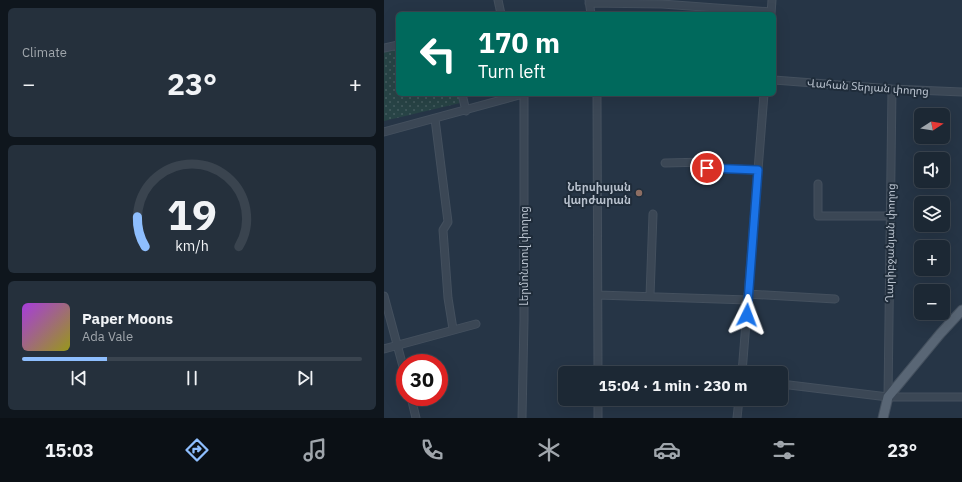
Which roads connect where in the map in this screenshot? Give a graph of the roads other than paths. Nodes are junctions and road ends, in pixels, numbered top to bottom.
1 (498, 0) edge
2 (772, 0) edge
3 (589, 2) edge
4 (501, 12) edge
5 (591, 12) edge
6 (759, 12) edge
7 (771, 12) edge
8 (396, 45) edge
9 (384, 48) edge
10 (776, 80) edge
11 (892, 89) junction
12 (962, 92) edge
13 (462, 96) edge
14 (517, 96) edge
15 (524, 96) edge
16 (597, 96) edge
17 (764, 96) edge
18 (466, 110) junction
19 (435, 119) junction
20 (384, 132) edge
21 (664, 163) dead end
22 (758, 170) junction
23 (818, 184) dead end
24 (653, 214) dead end
25 (890, 216) junction
26 (598, 295) junction
27 (384, 296) edge
28 (650, 296) junction
29 (748, 297) junction
30 (835, 299) dead end
31 (962, 310) edge
32 (476, 324) dead end
33 (453, 329) junction
34 (398, 345) junction
35 (384, 348) edge
36 (400, 354) edge
37 (598, 366) edge
38 (743, 366) edge
39 (788, 385) edge
40 (962, 396) edge
41 (888, 397) junction
42 (413, 406) edge
43 (598, 406) edge
44 (738, 406) edge
45 (416, 418) edge
46 (522, 418) edge
47 (598, 418) edge
48 (737, 418) edge
49 (883, 418) edge

1 - 4 street
2 - 7 street
3 - 5 street
3 - 6 street
8 - 9 street
10 - 11 street, Վահան Տերյան փողոց
11 - 12 street, Վահան Տերյան փողոց
11 - 25 street, Ղարիբջանյան փողոց
13 - 18 street
14 - 18 street
15 - 46 street, Լերմոնտով փողոց
16 - 26 street
17 - 22 street
18 - 19 street
19 - 20 street
19 - 33 street
21 - 22 street
22 - 29 street
23 - 25 street
24 - 28 street
25 - 41 street, Ղարիբջանյան փողոց
26 - 28 street
26 - 37 street
27 - 34 street
28 - 29 street
29 - 30 street
29 - 38 street
31 - 41 main road
32 - 33 street
33 - 34 street
34 - 35 street
34 - 36 street
39 - 41 street
40 - 41 street
41 - 49 main road
42 - 45 street
43 - 47 street
44 - 48 street

